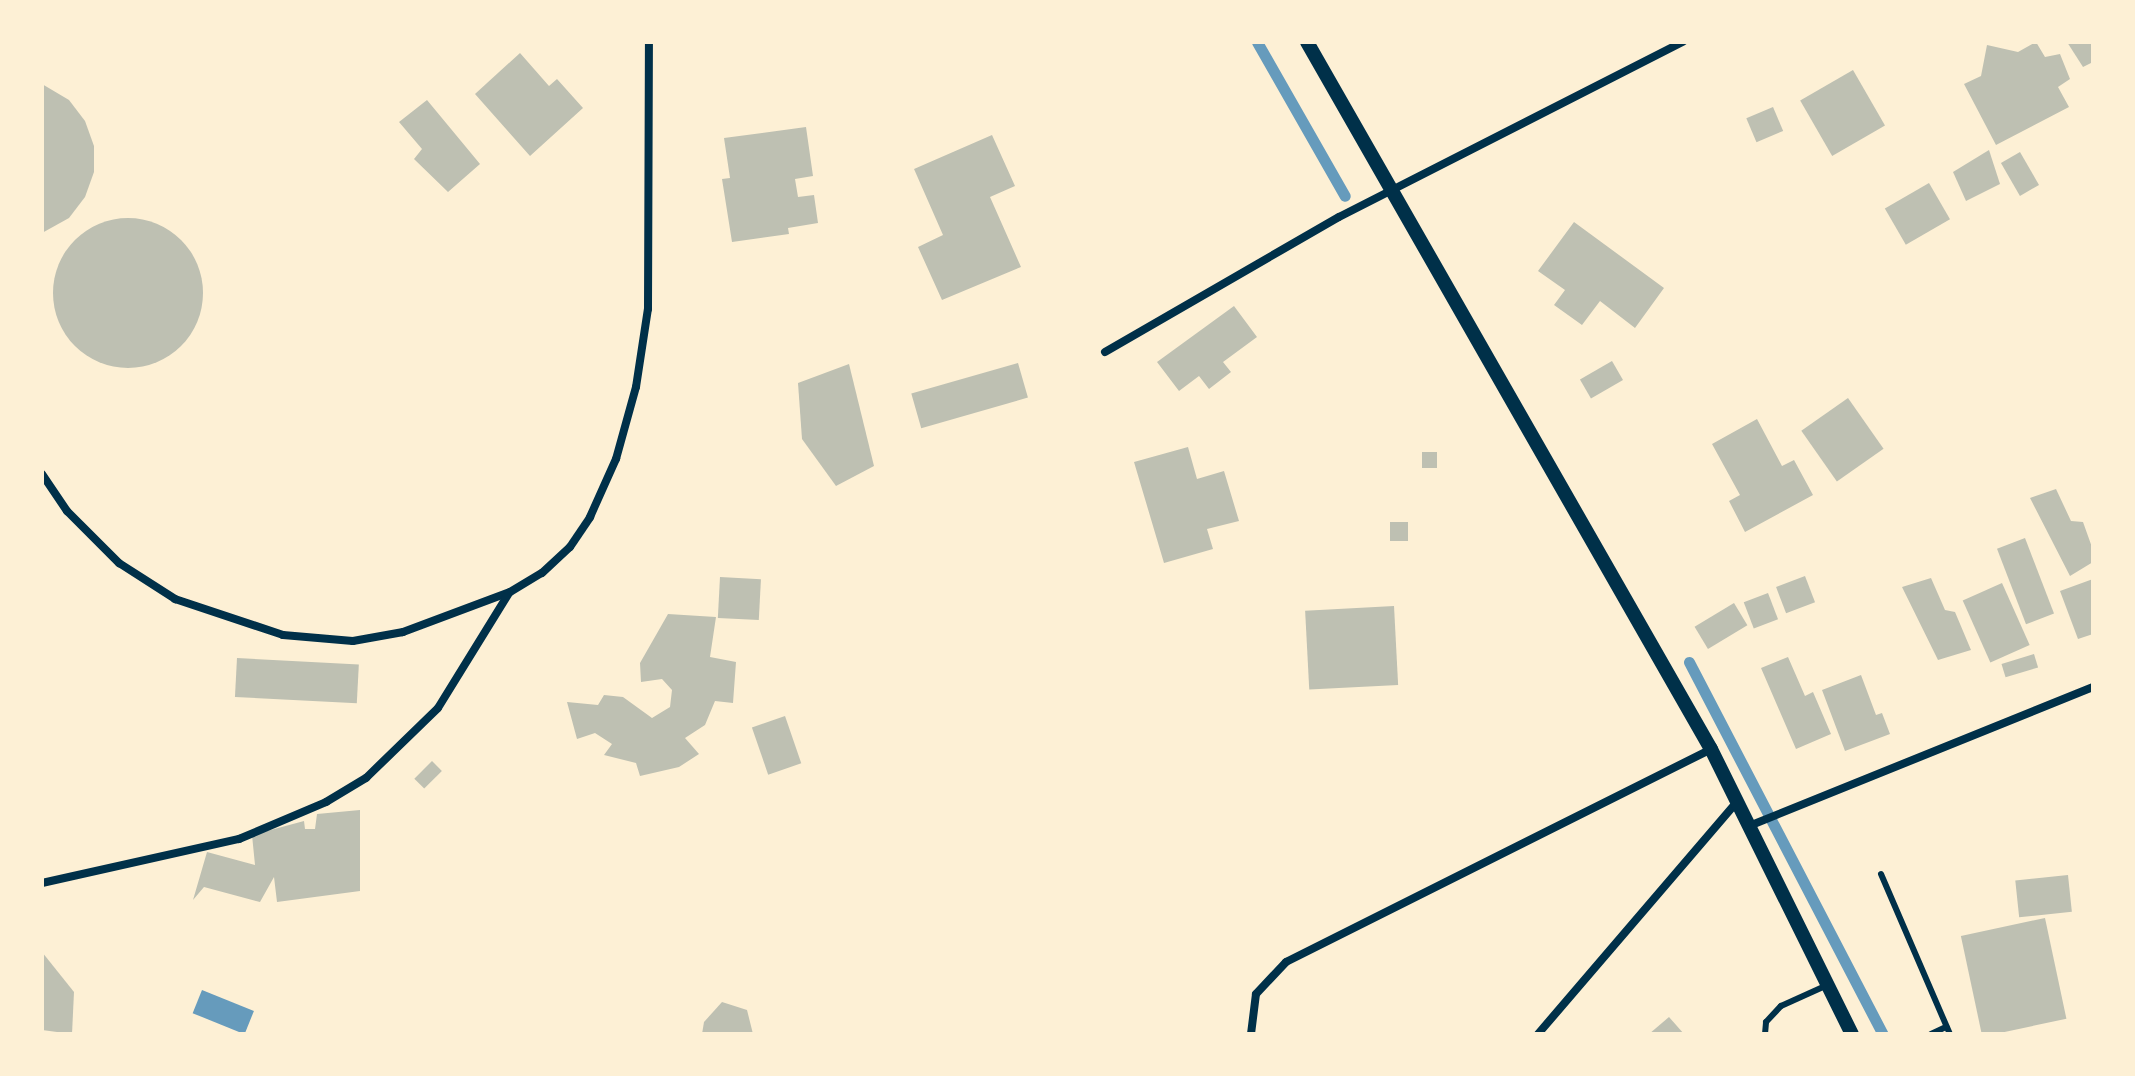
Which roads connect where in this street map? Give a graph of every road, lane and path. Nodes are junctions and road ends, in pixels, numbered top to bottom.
1 (649, 42) edge
2 (1307, 42) edge
3 (1683, 42) edge
4 (1393, 192) junction
5 (1105, 352) dead end
6 (42, 474) edge
7 (510, 592) junction
8 (2093, 687) edge
9 (1711, 749) junction
10 (1737, 802) junction
11 (1749, 826) junction
12 (1881, 874) dead end
13 (42, 883) edge
14 (1829, 984) junction
15 (1948, 1031) edge
16 (1251, 1034) edge
17 (1538, 1034) edge
18 (1765, 1034) edge
19 (1852, 1034) edge
20 (1931, 1034) edge

1 - 7 street
2 - 4 street
3 - 4 street
4 - 5 street
4 - 9 street
6 - 7 street
7 - 13 street
8 - 11 street
9 - 10 street
9 - 16 street
10 - 11 street
10 - 17 street
11 - 14 street
12 - 15 lane
14 - 18 lane
14 - 19 street
15 - 20 lane

